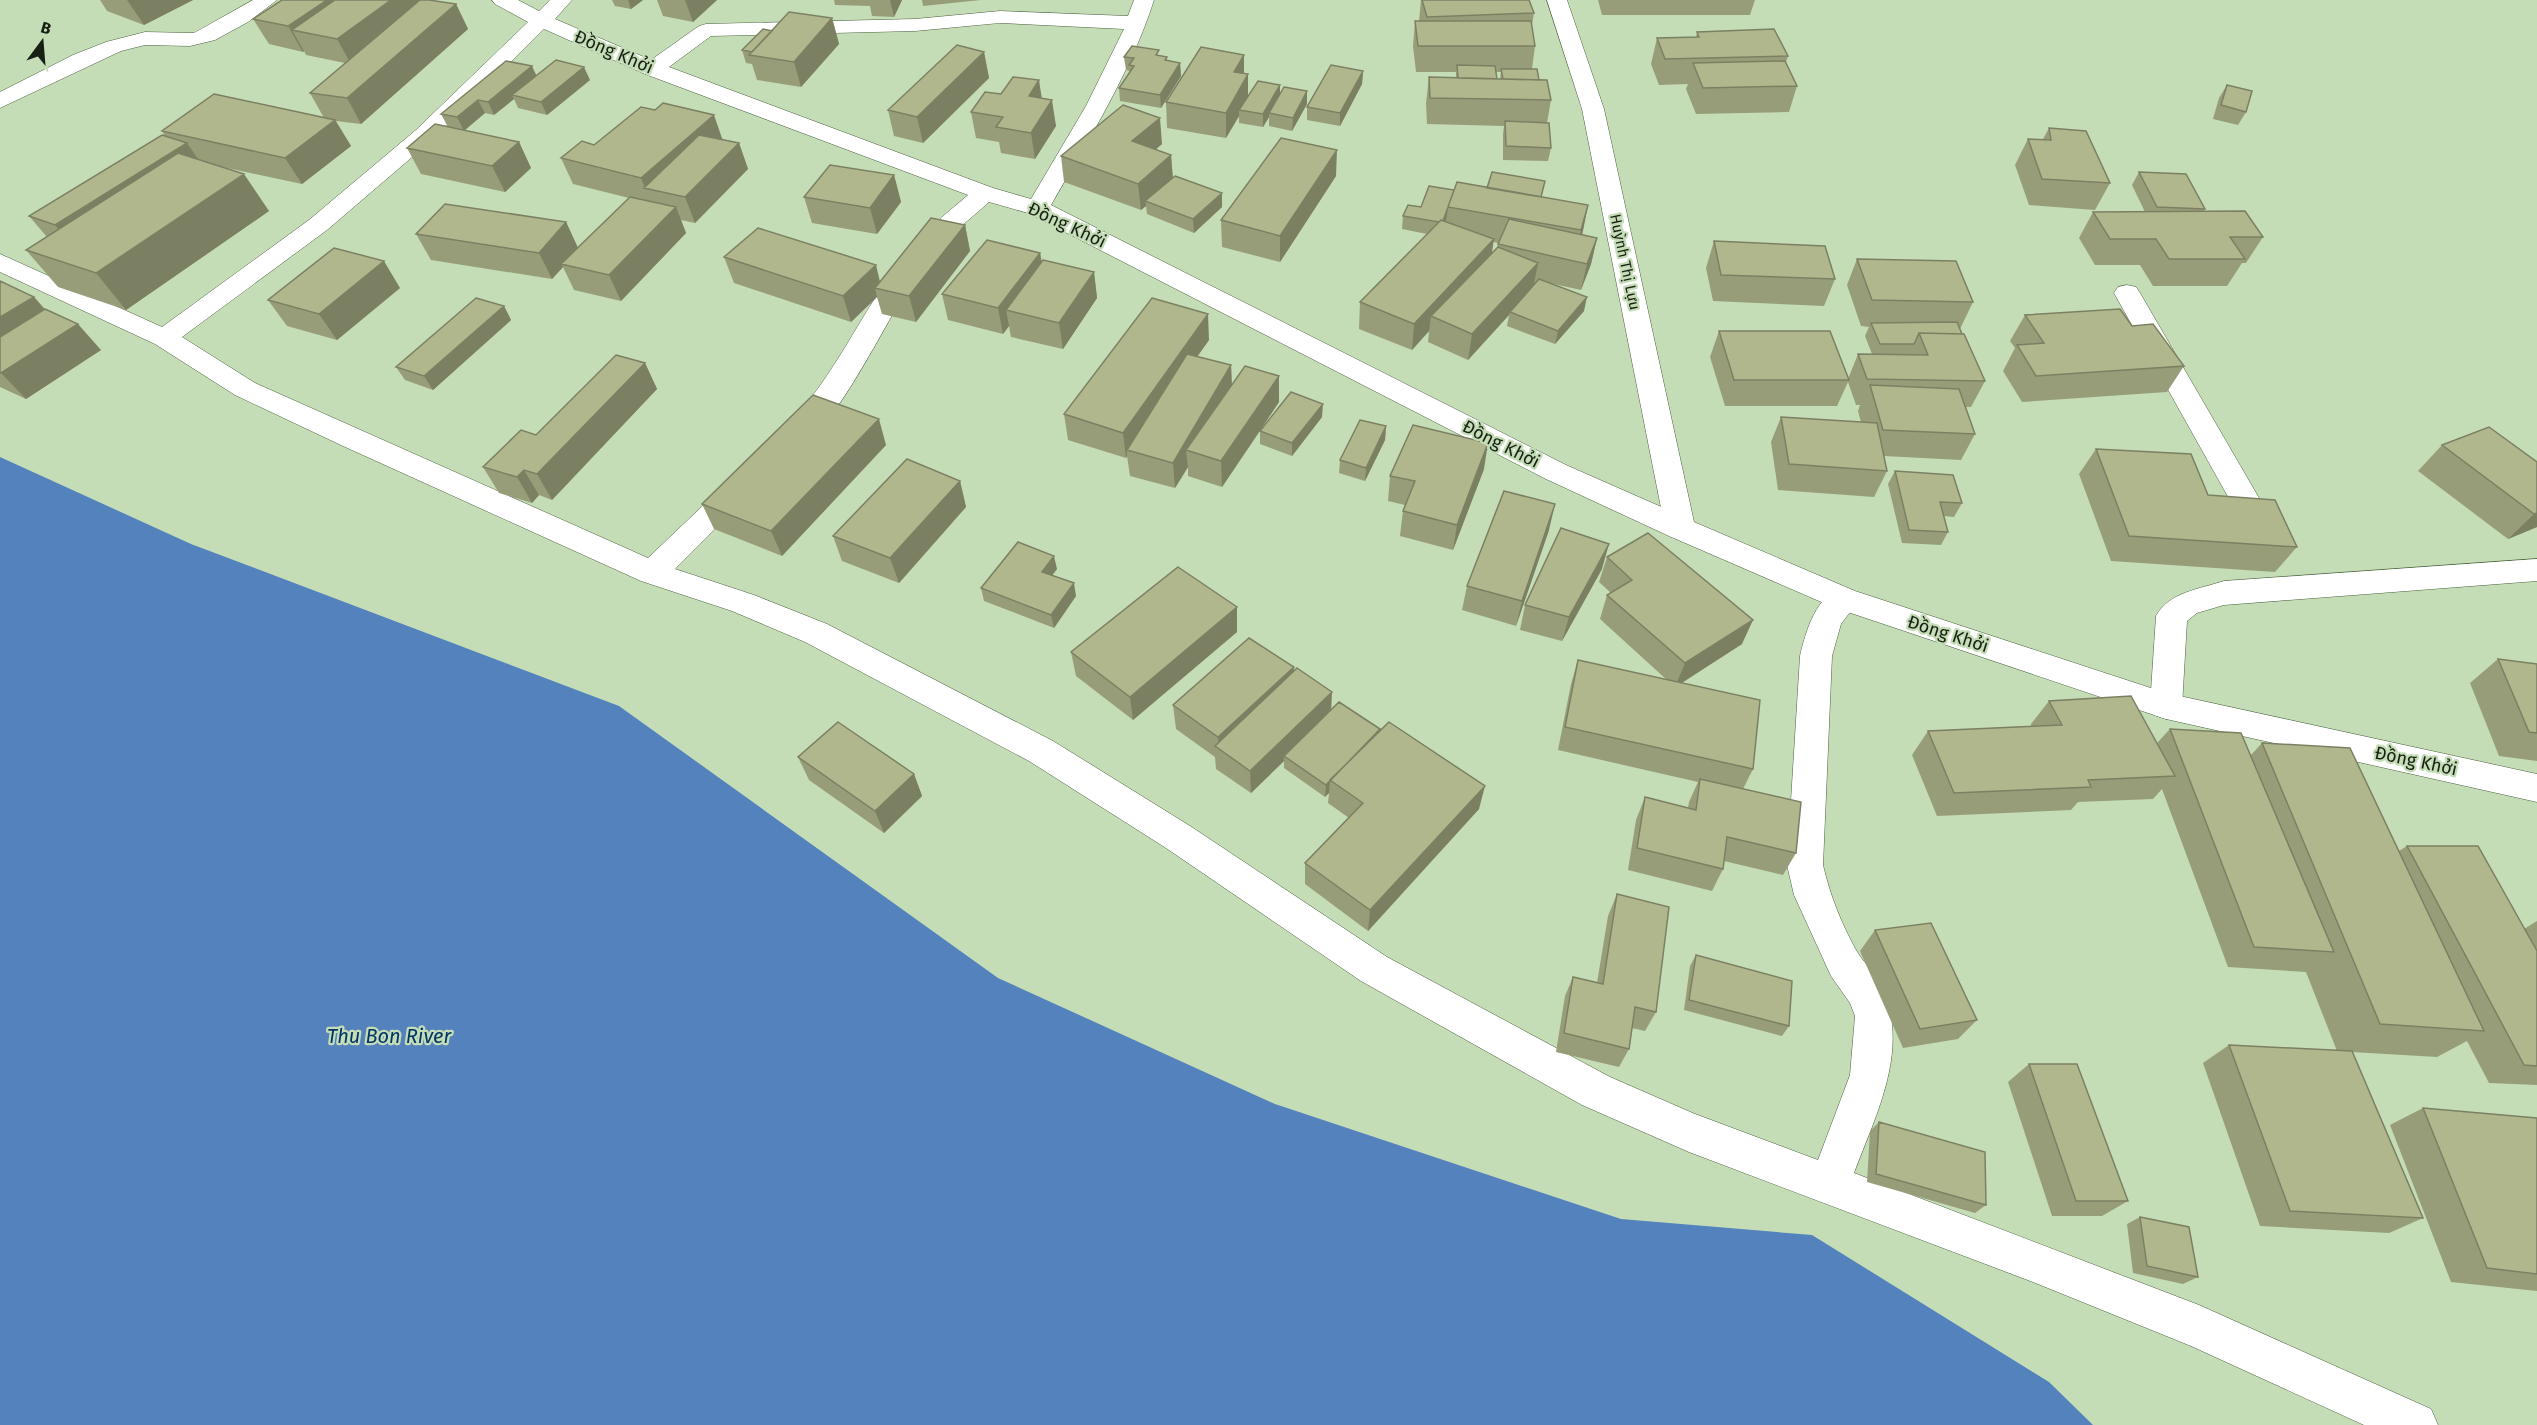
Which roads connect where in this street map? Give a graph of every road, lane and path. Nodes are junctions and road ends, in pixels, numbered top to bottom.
1 (267, 0) edge
2 (502, 0) edge
3 (562, 0) edge
4 (1144, 0) edge
5 (1557, 0) edge
6 (540, 20) junction
7 (1138, 23) junction
8 (653, 69) junction
9 (0, 101) edge
10 (985, 193) junction
11 (1037, 208) junction
12 (0, 262) edge
13 (2127, 293) dead end
14 (164, 338) junction
15 (1680, 528) junction
16 (2537, 570) edge
17 (2285, 571) junction
18 (652, 573) junction
19 (1844, 599) junction
20 (2166, 706) junction
21 (2537, 788) edge
22 (1829, 1185) junction
23 (2415, 1425) edge

1 - 9 street
2 - 6 street, Đồng Khởi
3 - 6 street
4 - 7 street
5 - 15 street, Huỳnh Thị Lựu
6 - 8 street, Đồng Khởi
6 - 14 street
7 - 8 street
7 - 11 street
8 - 10 street, Đồng Khởi
10 - 11 street, Đồng Khởi
10 - 18 street
11 - 15 street, Đồng Khởi
12 - 14 street
13 - 17 street
14 - 18 street
15 - 19 street, Đồng Khởi
16 - 17 street
17 - 20 street
18 - 22 street
19 - 20 street, Đồng Khởi
19 - 22 street
20 - 21 street, Đồng Khởi
22 - 23 street

